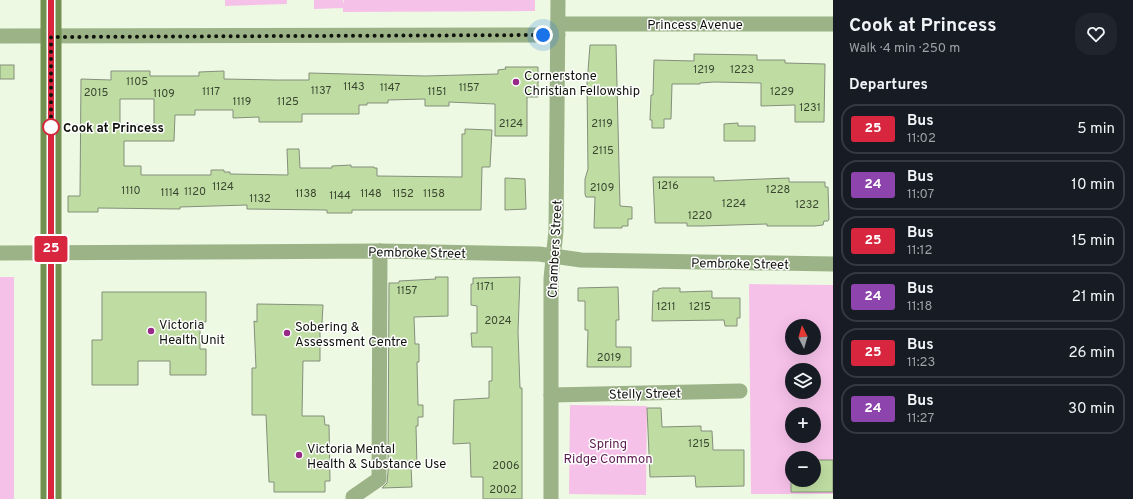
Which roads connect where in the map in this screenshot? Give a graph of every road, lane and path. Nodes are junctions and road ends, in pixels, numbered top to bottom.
1 (51, 0) edge
2 (558, 0) edge
3 (833, 24) edge
4 (558, 30) junction
5 (0, 36) edge
6 (51, 37) junction
7 (380, 251) junction
8 (52, 252) junction
9 (0, 253) edge
10 (554, 256) junction
11 (833, 264) edge
12 (740, 391) dead end
13 (551, 395) junction
14 (353, 496) dead end
15 (51, 499) edge
16 (551, 499) edge

1 - 6 main road
2 - 4 street, Chambers Street
3 - 4 street, Princess Avenue
4 - 6 street, Princess Avenue
4 - 10 street, Chambers Street
5 - 6 street, Princess Avenue
6 - 8 main road
7 - 8 street, Pembroke Street
7 - 10 street, Pembroke Street
7 - 14 street
8 - 9 street, Pembroke Street
8 - 15 main road
10 - 11 street, Pembroke Street
10 - 13 street, Chambers Street
12 - 13 street, Stelly Street
13 - 16 street, Chambers Street

